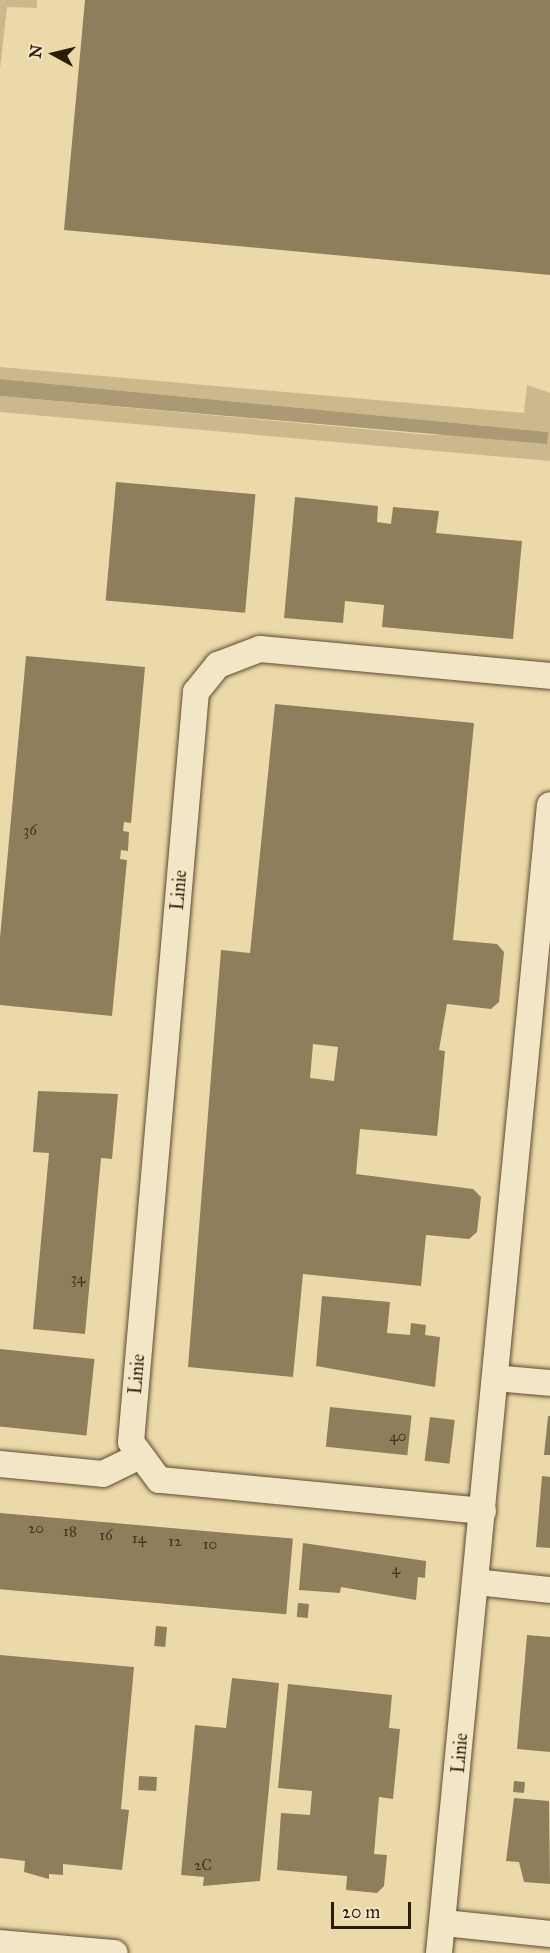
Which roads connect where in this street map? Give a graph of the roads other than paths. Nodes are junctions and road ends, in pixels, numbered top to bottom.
1 (550, 676) edge
2 (550, 805) edge
3 (495, 1378) junction
4 (550, 1383) edge
5 (138, 1457) junction
6 (0, 1464) edge
7 (483, 1511) junction
8 (476, 1582) junction
9 (550, 1590) edge
10 (444, 1923) junction
11 (550, 1934) edge
12 (0, 1943) edge
13 (115, 1953) edge
14 (439, 1953) edge

1 - 5 street, Linie
2 - 3 street, Linie
3 - 4 street
3 - 7 street, Linie
5 - 6 street
5 - 7 street
7 - 8 street, Linie
8 - 9 street
8 - 10 street, Linie
10 - 11 street
10 - 14 street, Linie
12 - 13 street

